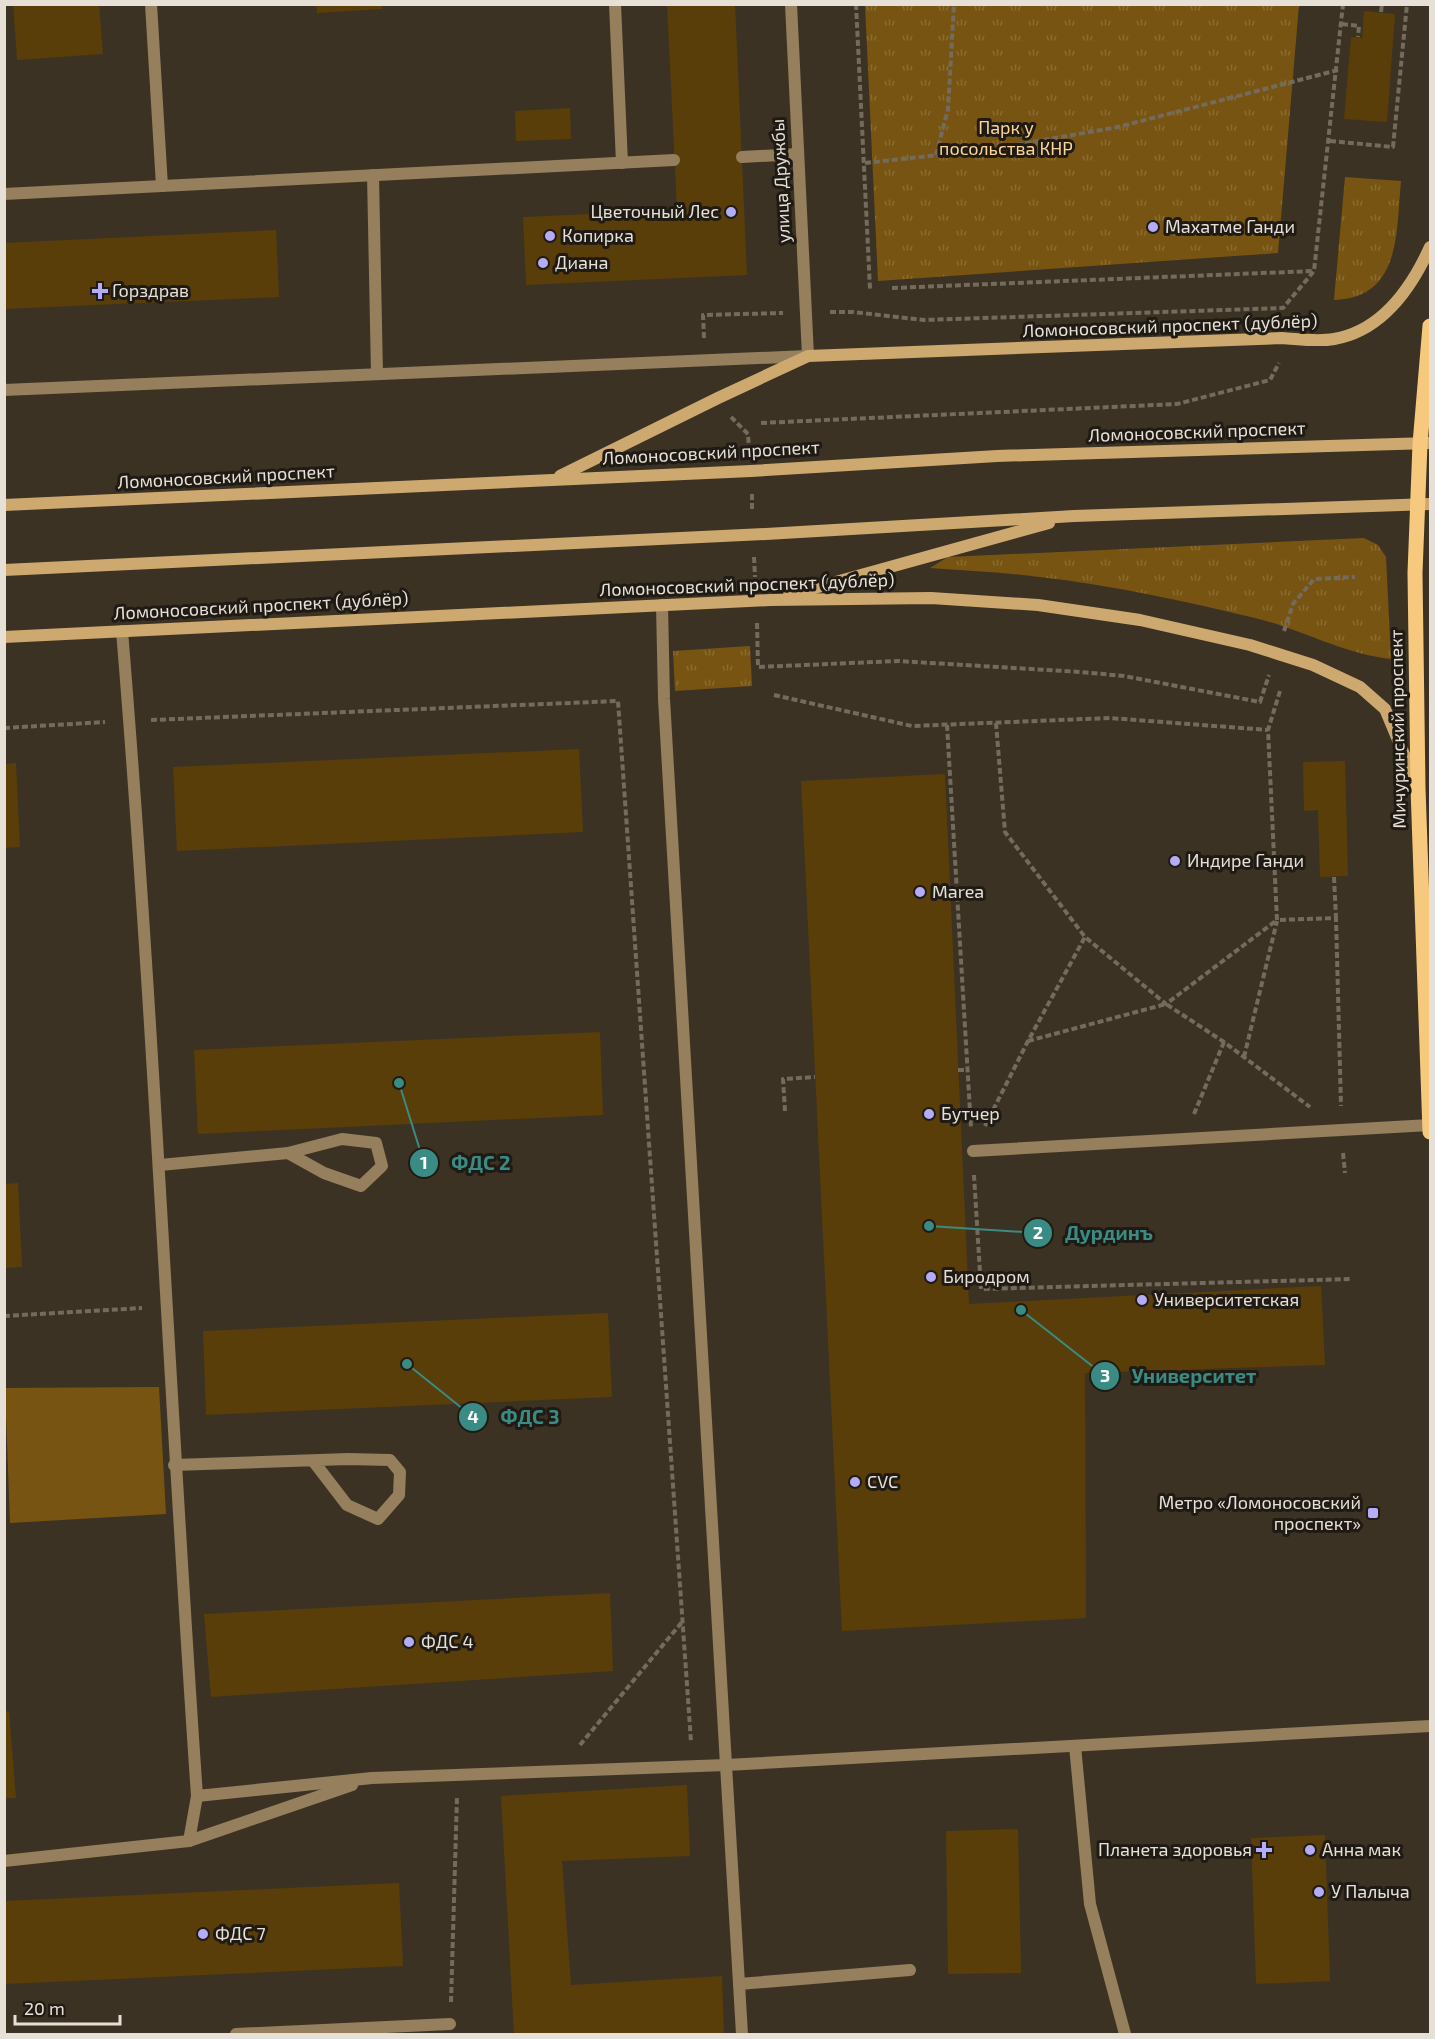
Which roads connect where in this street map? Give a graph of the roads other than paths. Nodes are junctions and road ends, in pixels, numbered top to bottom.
1 (151, 4) edge
2 (615, 4) edge
3 (791, 4) edge
4 (798, 154) junction
5 (742, 157) dead end
6 (674, 160) dead end
7 (622, 163) junction
8 (373, 175) junction
9 (162, 186) junction
10 (4, 194) edge
11 (1431, 247) edge
12 (1431, 326) edge
13 (808, 356) junction
14 (377, 374) junction
15 (4, 390) edge
16 (1425, 443) edge
17 (555, 479) junction
18 (1424, 504) edge
19 (4, 506) edge
20 (1074, 516) junction
21 (4, 570) edge
22 (770, 600) junction
23 (662, 605) junction
24 (122, 631) junction
25 (4, 637) edge
26 (1418, 788) junction
27 (1423, 987) junction
28 (1431, 1005) edge
29 (1430, 1125) edge
30 (1431, 1132) edge
31 (973, 1151) road end
32 (288, 1153) junction
33 (160, 1165) junction
34 (314, 1462) junction
35 (174, 1465) junction
36 (1431, 1726) edge
37 (1075, 1746) junction
38 (726, 1765) junction
39 (372, 1778) junction
40 (197, 1796) junction
41 (189, 1841) junction
42 (4, 1861) edge
43 (910, 1970) dead end
44 (739, 1984) junction
45 (450, 2024) road end
46 (329, 2032) edge
47 (236, 2034) edge
48 (742, 2034) edge
49 (1125, 2034) edge

1 - 9 street
2 - 7 street
3 - 4 street, улица Дружбы
4 - 5 street
4 - 13 street, улица Дружбы
6 - 7 street
7 - 8 street
8 - 9 street
8 - 14 street
9 - 10 street
11 - 13 main road, Ломоносовский проспект (дублёр)
12 - 16 main road, Мичуринский проспект
13 - 14 street, Ломоносовский проспект (дублёр)
13 - 17 main road
14 - 15 street, Ломоносовский проспект (дублёр)
16 - 17 main road, Ломоносовский проспект
16 - 18 main road, Мичуринский проспект
17 - 19 main road, Ломоносовский проспект
18 - 20 main road
18 - 26 main road, Мичуринский проспект
20 - 21 main road
20 - 22 main road
22 - 23 main road, Ломоносовский проспект (дублёр)
22 - 26 main road, Ломоносовский проспект (дублёр)
23 - 24 main road, Ломоносовский проспект (дублёр)
23 - 38 street
24 - 25 main road, Ломоносовский проспект (дублёр)
24 - 33 street
26 - 27 main road, Мичуринский проспект
27 - 28 main road
27 - 29 main road, Мичуринский проспект
29 - 30 main road, Мичуринский проспект
29 - 31 street
32 - 32 street
32 - 33 street
33 - 35 street
34 - 34 street
34 - 35 street
35 - 40 street
36 - 37 street
37 - 38 street
37 - 49 street
38 - 39 street
38 - 44 street
39 - 40 street
39 - 41 street
40 - 41 street
41 - 42 street
43 - 44 street
44 - 48 street
45 - 46 street
46 - 47 street

